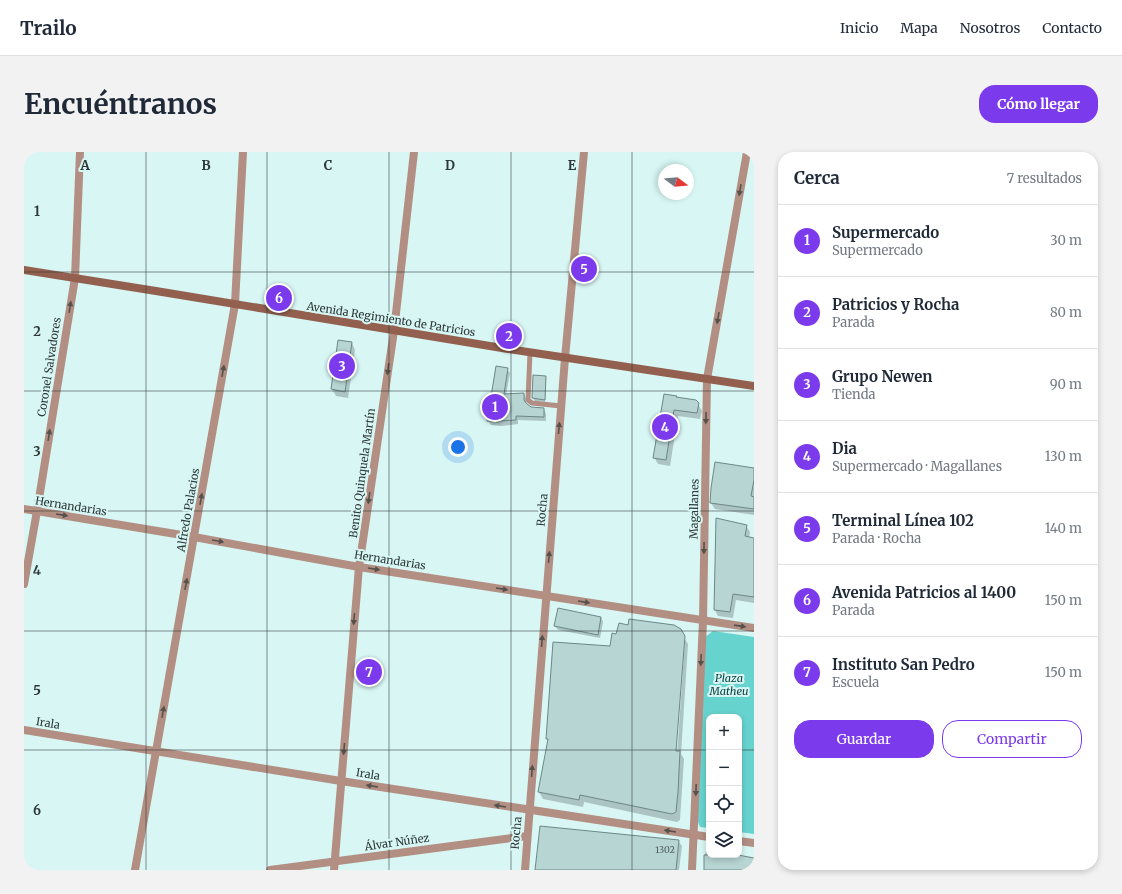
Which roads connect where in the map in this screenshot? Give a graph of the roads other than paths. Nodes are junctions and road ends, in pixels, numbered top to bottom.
1 (80, 152) edge
2 (243, 152) edge
3 (414, 152) edge
4 (584, 152) edge
5 (747, 152) edge
6 (24, 270) edge
7 (75, 278) junction
8 (235, 304) junction
9 (394, 330) junction
10 (530, 353) junction
11 (565, 358) junction
12 (707, 379) junction
13 (754, 386) edge
14 (561, 406) junction
15 (24, 509) edge
16 (37, 511) junction
17 (194, 537) junction
18 (359, 567) junction
19 (24, 584) edge
20 (546, 596) junction
21 (703, 621) junction
22 (754, 628) edge
23 (24, 730) edge
24 (156, 751) junction
25 (341, 781) junction
26 (529, 810) junction
27 (694, 835) junction
28 (527, 836) junction
29 (706, 837) edge
30 (742, 841) edge
31 (754, 843) edge
32 (334, 866) edge
33 (136, 870) edge
34 (270, 870) edge
35 (525, 870) edge
36 (692, 870) edge

1 - 7 street, Coronel Salvadores
2 - 8 street, Alfredo Palacios
3 - 9 street, Benito Quinquela Martín
4 - 11 street, Rocha
5 -> 12 street, Magallanes
6 - 7 main road, Avenida Regimiento de Patricios
7 - 8 main road, Avenida Regimiento de Patricios
16 -> 7 street, Coronel Salvadores
8 - 9 main road, Avenida Regimiento de Patricios
17 -> 8 street, Alfredo Palacios
9 - 10 main road, Avenida Regimiento de Patricios
9 -> 18 street, Benito Quinquela Martín
10 - 11 main road, Avenida Regimiento de Patricios
10 - 14 lane
11 - 12 main road, Avenida Regimiento de Patricios
11 - 14 street, Rocha
12 - 13 main road, Avenida Regimiento de Patricios
12 -> 21 street, Magallanes
20 -> 14 street, Rocha
15 - 16 street, Hernandarias
16 -> 17 street, Hernandarias
16 - 19 street, Coronel Salvadores
17 -> 18 street, Hernandarias
24 -> 17 street, Alfredo Palacios
18 -> 20 street, Hernandarias
18 -> 25 street, Benito Quinquela Martín
20 -> 21 street, Hernandarias
26 -> 20 street, Rocha
21 -> 22 street, Hernandarias
21 -> 27 street, Magallanes
23 - 24 street, Irala
24 - 25 street, Irala
24 - 33 street, Alfredo Palacios
26 -> 25 street, Irala
25 - 32 street, Benito Quinquela Martín
27 -> 26 street, Irala
26 - 28 street, Rocha
27 - 29 street, Irala
27 - 36 street, Magallanes
28 - 32 street, Álvar Núñez
28 - 35 street, Rocha
30 - 31 street
32 - 34 street, Álvar Núñez

